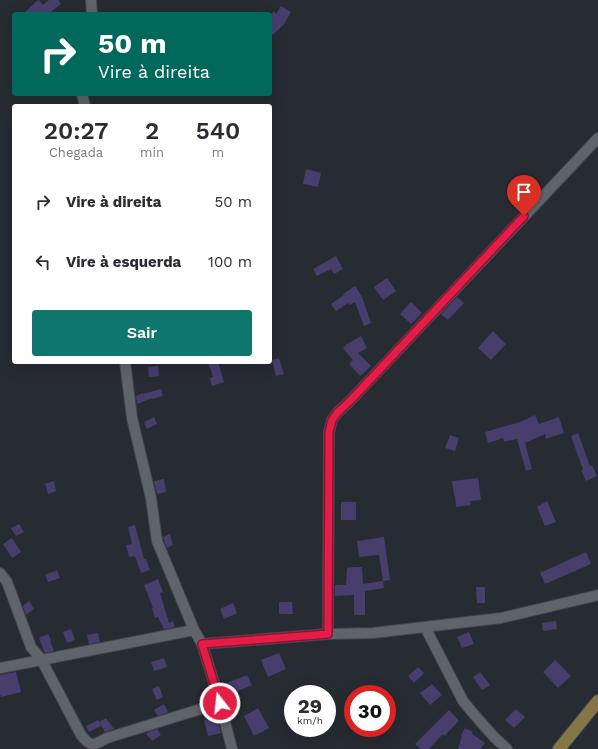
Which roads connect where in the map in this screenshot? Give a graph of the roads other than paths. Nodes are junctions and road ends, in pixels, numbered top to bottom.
1 (91, 0) edge
2 (92, 12) edge
3 (598, 138) edge
4 (125, 364) edge
5 (0, 573) edge
6 (598, 595) edge
7 (425, 627) junction
8 (194, 630) junction
9 (328, 634) junction
10 (202, 644) junction
11 (42, 659) junction
12 (0, 668) edge
13 (598, 701) edge
14 (220, 703) junction
15 (232, 749) edge
16 (507, 749) edge
17 (559, 749) edge

1 - 2 street
3 - 9 street
4 - 8 street
5 - 11 street
6 - 7 street
7 - 9 street
7 - 16 street
8 - 10 street
8 - 11 street
9 - 10 street
10 - 14 street
11 - 12 street
11 - 14 street
13 - 17 main road
14 - 15 street

